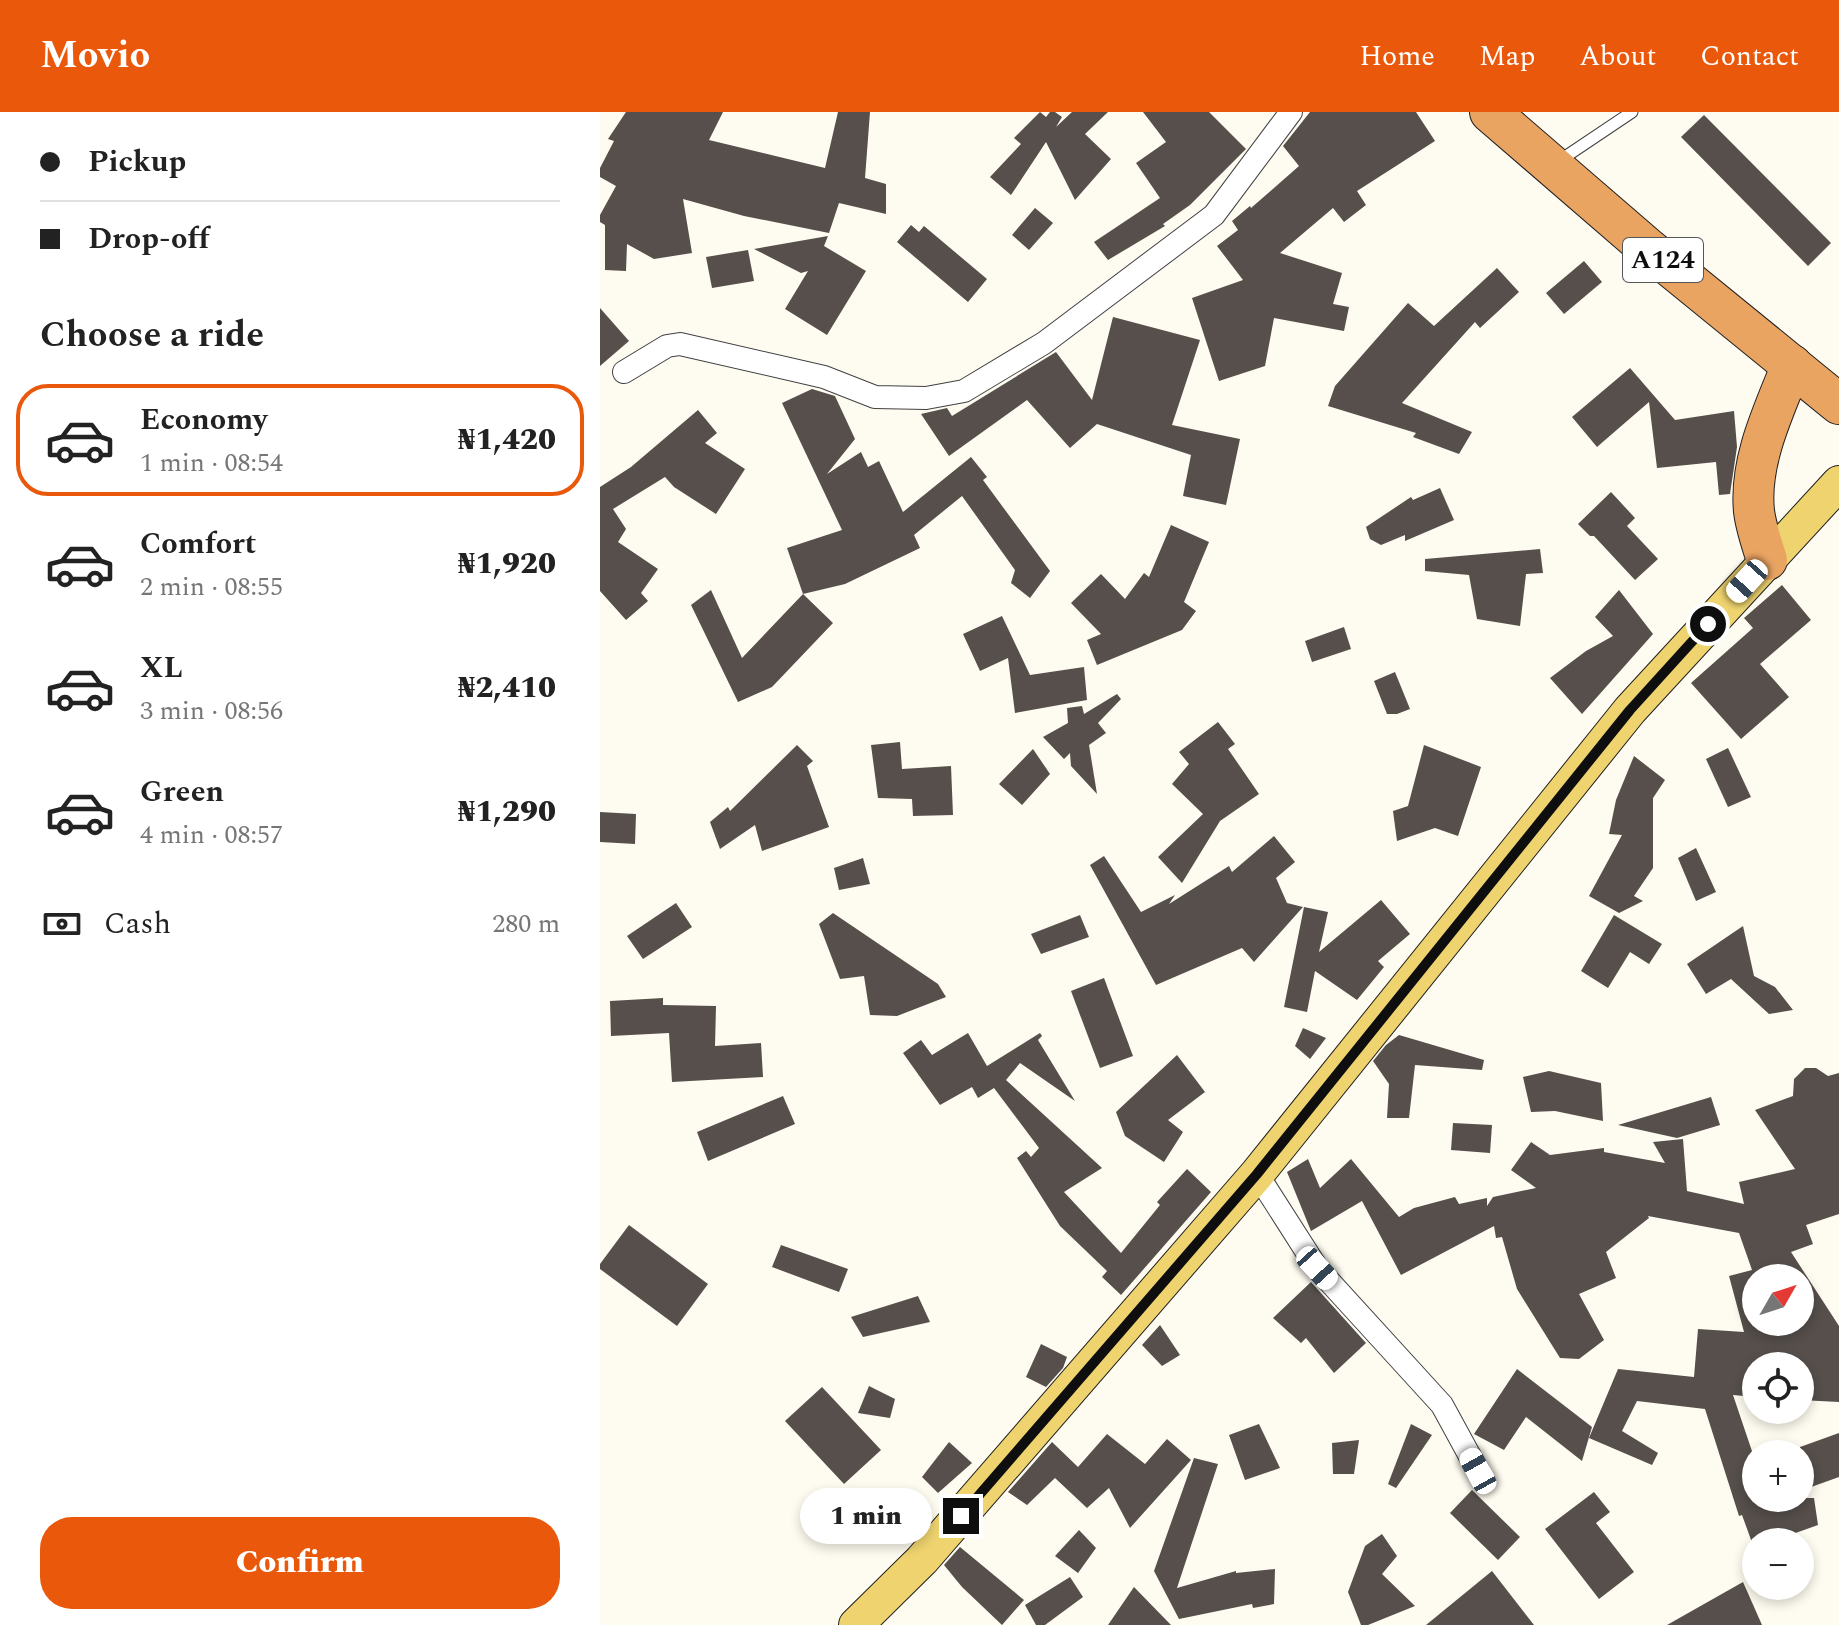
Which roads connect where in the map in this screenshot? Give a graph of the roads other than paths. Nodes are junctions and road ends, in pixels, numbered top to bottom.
1 (1291, 112) edge
2 (1490, 112) edge
3 (1632, 112) edge
4 (1552, 165) junction
5 (1792, 365) junction
6 (624, 372) dead end
7 (1839, 404) edge
8 (1839, 483) edge
9 (1767, 560) junction
10 (1257, 1174) junction
11 (1478, 1471) dead end
12 (856, 1625) edge

1 - 6 street
2 - 4 highway, A124
3 - 4 lane
4 - 5 highway, A124
5 - 7 highway, A124
5 - 9 highway
8 - 9 main road
9 - 10 main road
10 - 11 street
10 - 12 main road

